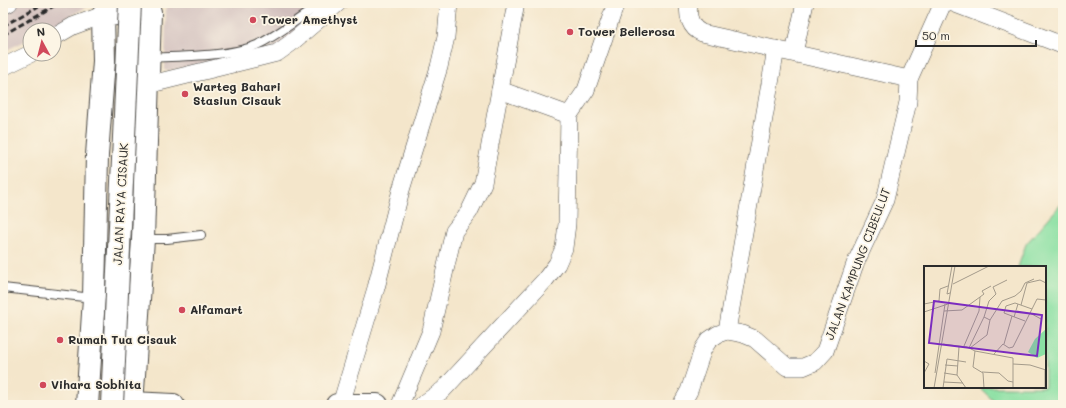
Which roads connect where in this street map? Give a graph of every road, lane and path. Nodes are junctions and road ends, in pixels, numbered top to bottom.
1 (9, 3) edge
2 (123, 3) edge
3 (130, 3) edge
4 (322, 3) edge
5 (338, 3) edge
6 (450, 3) edge
7 (516, 3) edge
8 (616, 3) edge
9 (689, 3) edge
10 (804, 3) edge
11 (943, 3) edge
12 (953, 3) edge
13 (3, 6) edge
14 (150, 7) edge
15 (103, 15) junction
16 (62, 32) edge
17 (1062, 45) dead end
18 (776, 49) junction
19 (794, 54) junction
20 (22, 58) edge
21 (149, 58) junction
22 (3, 67) edge
23 (909, 79) junction
24 (102, 84) junction
25 (147, 85) junction
26 (500, 90) junction
27 (570, 115) junction
28 (201, 235) dead end
29 (142, 239) junction
30 (3, 288) edge
31 (94, 298) junction
32 (727, 331) junction
33 (126, 404) edge
34 (87, 405) edge
35 (106, 405) edge
36 (173, 405) edge
37 (339, 405) edge
38 (377, 405) edge
39 (400, 405) edge
40 (422, 405) edge
41 (681, 405) edge

1 - 13 street
2 - 35 street, JALAN RAYA CISAUK
3 - 33 street, JALAN RAYA CISAUK, bridge
4 - 21 lane
5 - 25 street
6 - 37 street
7 - 26 street
8 - 27 street
9 - 18 street
10 - 19 street
11 - 23 street, JALAN KAMPUNG CIBEULUT
12 - 17 street
14 - 15 street
14 - 21 street, JALAN RAYA CISAUK
15 - 16 street
15 - 24 street, JALAN RAYA CISAUK
18 - 19 street
18 - 32 street
19 - 23 street
20 - 22 street
21 - 25 street, JALAN RAYA CISAUK
23 - 32 street, JALAN KAMPUNG CIBEULUT
24 - 25 street
24 - 31 street, JALAN RAYA CISAUK
25 - 29 street, JALAN RAYA CISAUK
26 - 27 street
26 - 39 street
27 - 40 street
28 - 29 lane
29 - 33 street, JALAN RAYA CISAUK
30 - 31 lane
31 - 34 street, JALAN RAYA CISAUK
32 - 41 street
33 - 36 street
37 - 38 street

